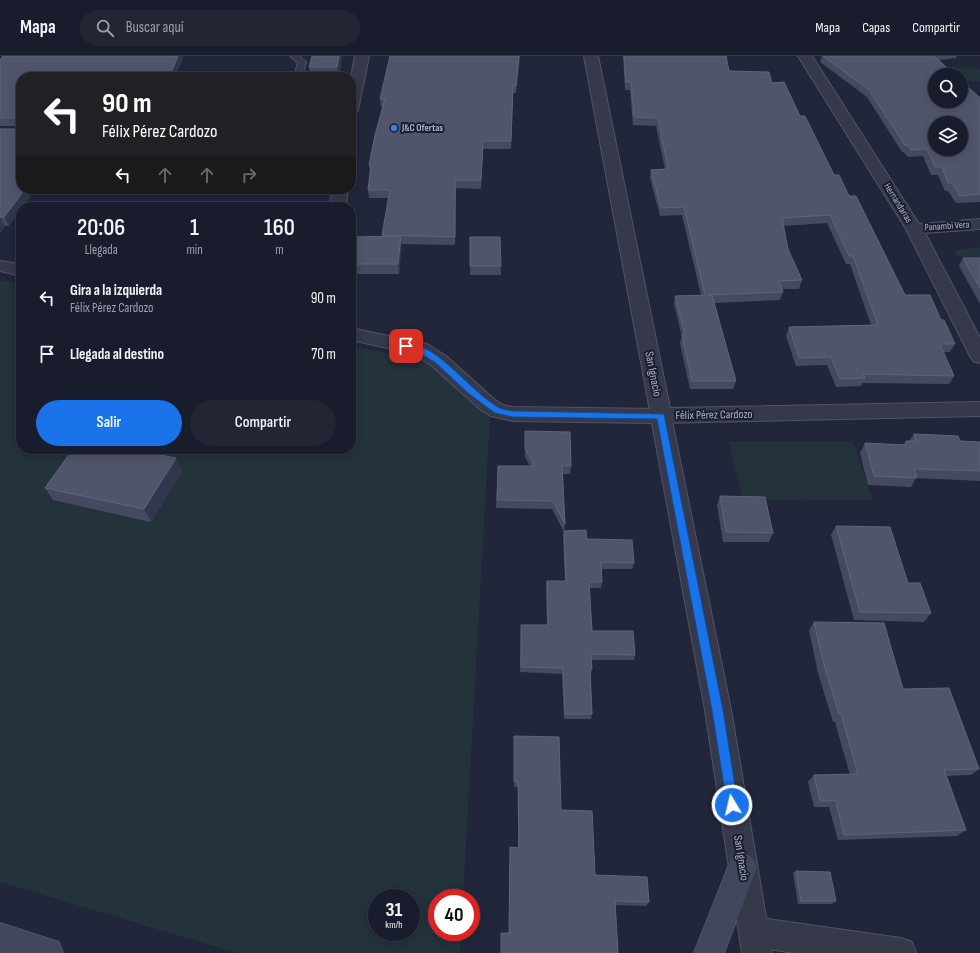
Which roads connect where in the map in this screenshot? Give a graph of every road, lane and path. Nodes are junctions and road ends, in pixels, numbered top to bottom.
1 (294, 56) edge
2 (362, 56) edge
3 (591, 56) edge
4 (805, 56) edge
5 (299, 72) edge
6 (356, 85) edge
7 (980, 224) edge
8 (914, 229) junction
9 (0, 266) edge
10 (16, 269) edge
11 (356, 335) edge
12 (980, 356) edge
13 (980, 409) edge
14 (661, 416) junction
15 (742, 868) junction
16 (0, 938) edge
17 (756, 943) edge
18 (48, 953) edge
19 (709, 953) edge
20 (901, 953) edge

1 - 5 lane
2 - 6 street
3 - 14 street, San Ignacio
4 - 8 street, Hernandarias
7 - 8 street, Panambi Vera
8 - 12 street, Hernandarias
9 - 10 street
11 - 14 street, Félix Pérez Cardozo
13 - 14 street, Félix Pérez Cardozo
14 - 15 street, San Ignacio
15 - 17 street, San Ignacio
15 - 19 main road
16 - 18 main road
17 - 20 street

